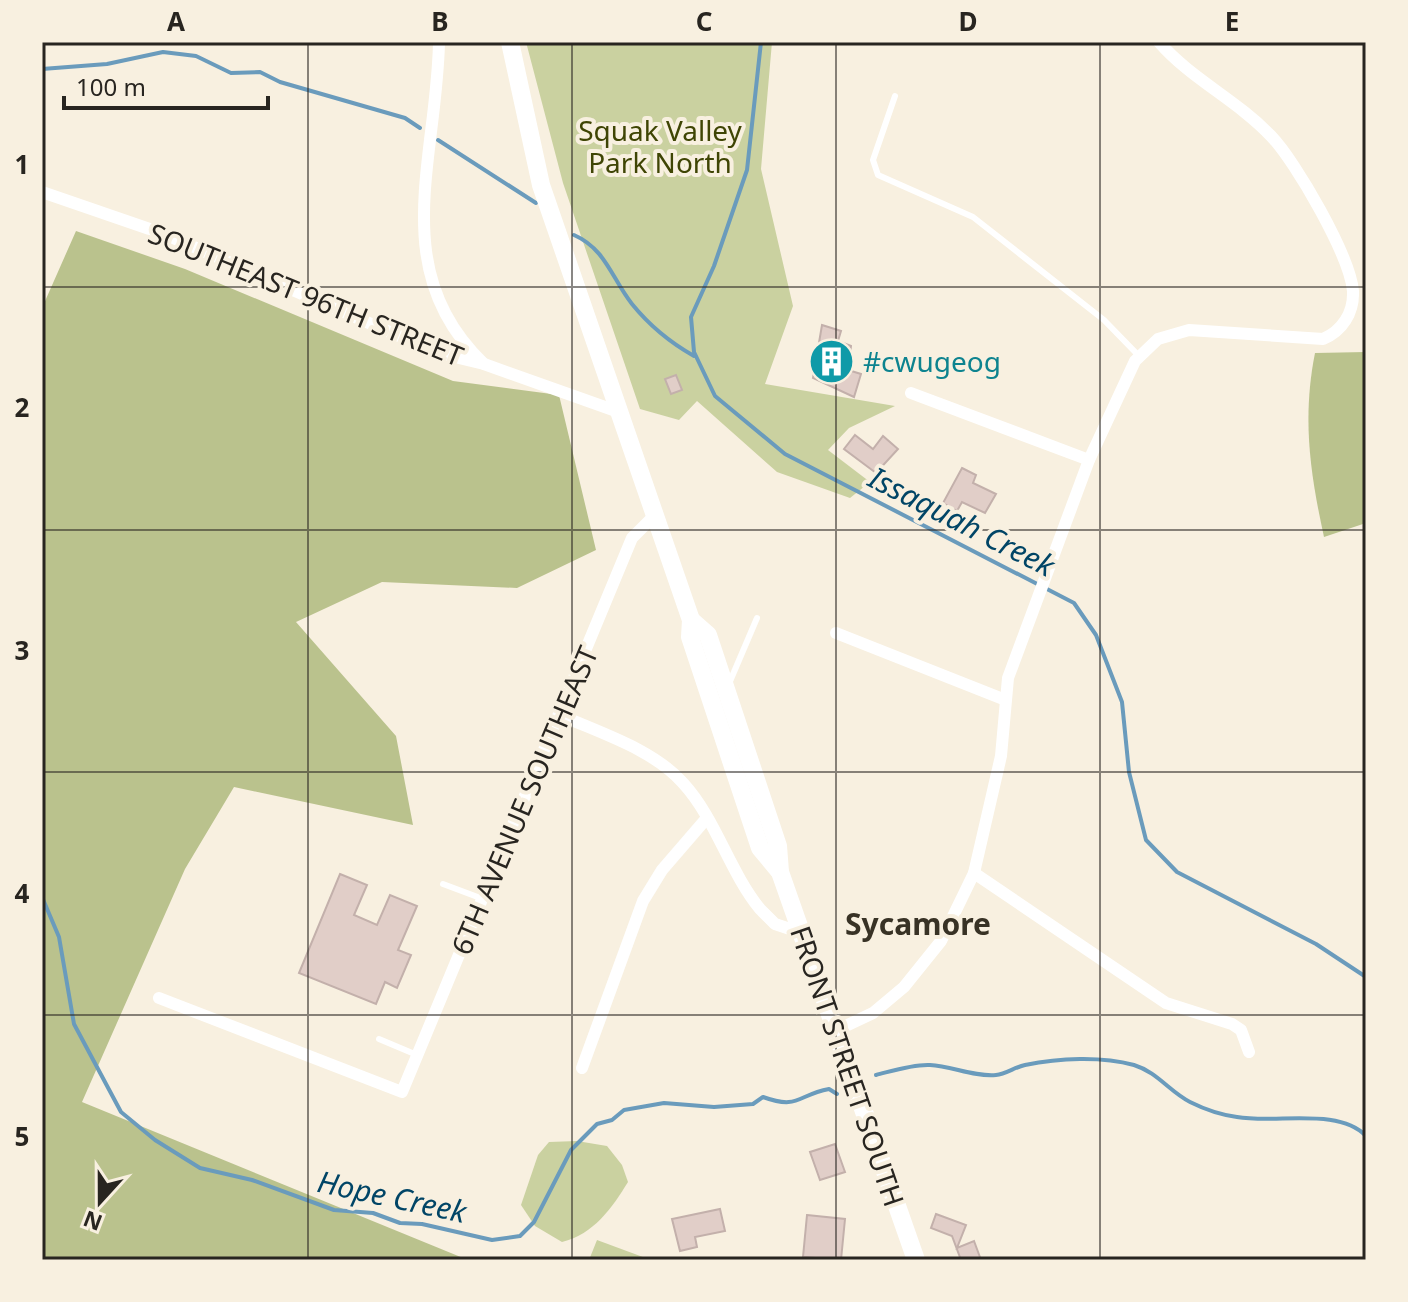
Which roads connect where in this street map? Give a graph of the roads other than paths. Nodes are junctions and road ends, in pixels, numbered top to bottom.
1 (439, 42) edge
2 (510, 42) edge
3 (1159, 42) edge
4 (895, 96) dead end
5 (42, 192) edge
6 (1139, 356) junction
7 (484, 364) junction
8 (911, 393) dead end
9 (616, 411) junction
10 (1089, 460) junction
11 (654, 516) junction
12 (757, 618) dead end
13 (691, 620) junction
14 (836, 633) dead end
15 (725, 689) junction
16 (1003, 699) junction
17 (560, 715) junction
18 (734, 743) junction
19 (706, 819) junction
20 (974, 873) junction
21 (443, 884) dead end
22 (483, 899) junction
23 (802, 933) junction
24 (159, 998) dead end
25 (837, 1030) junction
26 (379, 1039) dead end
27 (1249, 1052) dead end
28 (418, 1055) junction
29 (582, 1068) dead end
30 (916, 1260) edge

1 - 7 street
2 - 9 main road, FRONT STREET SOUTH
3 - 6 street
4 - 6 lane
5 - 7 street, SOUTHEAST 96TH STREET
6 - 10 street
7 - 9 street, SOUTHEAST 96TH STREET
8 - 10 street
9 - 11 main road, FRONT STREET SOUTH
10 - 16 street
11 - 13 main road, FRONT STREET SOUTH
11 - 17 street, 6TH AVENUE SOUTHEAST
12 - 15 lane
13 - 15 main road, FRONT STREET SOUTH
13 - 18 main road, FRONT STREET SOUTH
14 - 16 street
15 - 18 main road, FRONT STREET SOUTH
16 - 20 street
17 - 19 street
17 - 22 street, 6TH AVENUE SOUTHEAST
18 - 23 main road, FRONT STREET SOUTH
19 - 23 street
19 - 29 street
20 - 25 street
20 - 27 street
21 - 22 lane
22 - 28 street, 6TH AVENUE SOUTHEAST
23 - 25 main road, FRONT STREET SOUTH
24 - 28 street, 6TH AVENUE SOUTHEAST
25 - 30 main road, FRONT STREET SOUTH
26 - 28 lane

